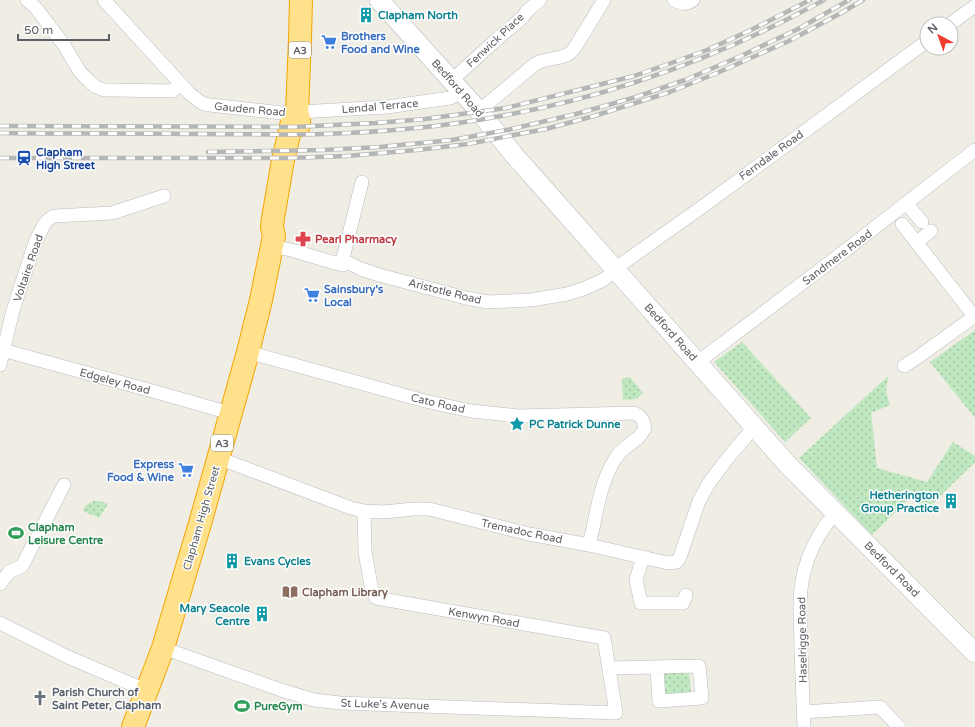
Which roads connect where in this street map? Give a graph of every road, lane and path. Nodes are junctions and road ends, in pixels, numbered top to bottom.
1 (27, 0) edge
2 (104, 0) edge
3 (300, 0) edge
4 (379, 0) edge
5 (540, 0) edge
6 (604, 0) edge
7 (674, 0) edge
8 (693, 0) edge
9 (975, 6) edge
10 (959, 18) edge
11 (919, 47) edge
12 (181, 84) junction
13 (456, 86) junction
14 (478, 111) junction
15 (297, 112) junction
16 (975, 150) edge
17 (362, 182) dead end
18 (164, 196) dead end
19 (906, 203) junction
20 (922, 222) dead end
21 (902, 224) dead end
22 (932, 232) dead end
23 (273, 241) junction
24 (917, 242) junction
25 (340, 264) junction
26 (616, 270) junction
27 (975, 316) edge
28 (2, 350) edge
29 (248, 352) junction
30 (710, 352) junction
31 (0, 365) edge
32 (904, 366) dead end
33 (230, 413) junction
34 (755, 428) junction
35 (218, 459) junction
36 (64, 485) dead end
37 (364, 511) junction
38 (835, 513) junction
39 (589, 545) junction
40 (643, 557) junction
41 (0, 584) edge
42 (686, 595) dead end
43 (0, 623) edge
44 (163, 648) junction
45 (975, 653) edge
46 (610, 668) junction
47 (657, 668) dead end
48 (147, 689) junction
49 (803, 712) junction
50 (616, 713) joint
51 (133, 727) edge
52 (804, 727) edge
53 (899, 727) edge

1 - 12 street
2 - 12 street, Gauden Road
3 - 15 highway, Clapham High Street / A3
4 - 13 main road, Bedford Road
5 - 13 street, Fenwick Place
6 - 14 street
7 - 8 street
9 - 10 street
11 - 26 street, Ferndale Road
12 - 15 street, Gauden Road
13 - 14 main road, Bedford Road
13 - 15 street, Lendal Terrace
14 - 26 main road, Bedford Road
15 - 23 highway, Clapham High Street / A3
16 - 19 street, Sandmere Road
17 - 25 street
18 - 28 street, Voltaire Road
19 - 20 street
19 - 30 street, Sandmere Road
21 - 24 street
22 - 24 street
23 - 25 street, Aristotle Road
23 - 29 highway, Clapham High Street / A3
24 - 27 street
25 - 26 street, Aristotle Road
26 - 30 main road, Bedford Road
27 - 32 street
28 - 31 street, Voltaire Road
28 - 33 street, Edgeley Road
29 - 33 highway, Clapham High Street / A3
29 - 39 street, Cato Road
30 - 34 main road, Bedford Road
33 - 35 highway, Clapham High Street / A3
34 - 38 main road, Bedford Road
34 - 40 street, Tremadoc Road
35 - 37 street, Tremadoc Road
35 - 44 highway, Clapham High Street / A3
36 - 41 street
37 - 39 street, Tremadoc Road
37 - 46 street, Kenwyn Road
38 - 45 main road, Bedford Road
38 - 49 street, Haselrigge Road
39 - 40 street, Tremadoc Road
40 - 42 street
43 - 48 street
44 - 48 highway, Clapham High Street / A3
44 - 50 street, St Luke's Avenue
46 - 47 street
46 - 50 street, Kenwyn Road
48 - 51 highway, Clapham High Street / A3
49 - 52 street, Haselrigge Road
49 - 53 street

